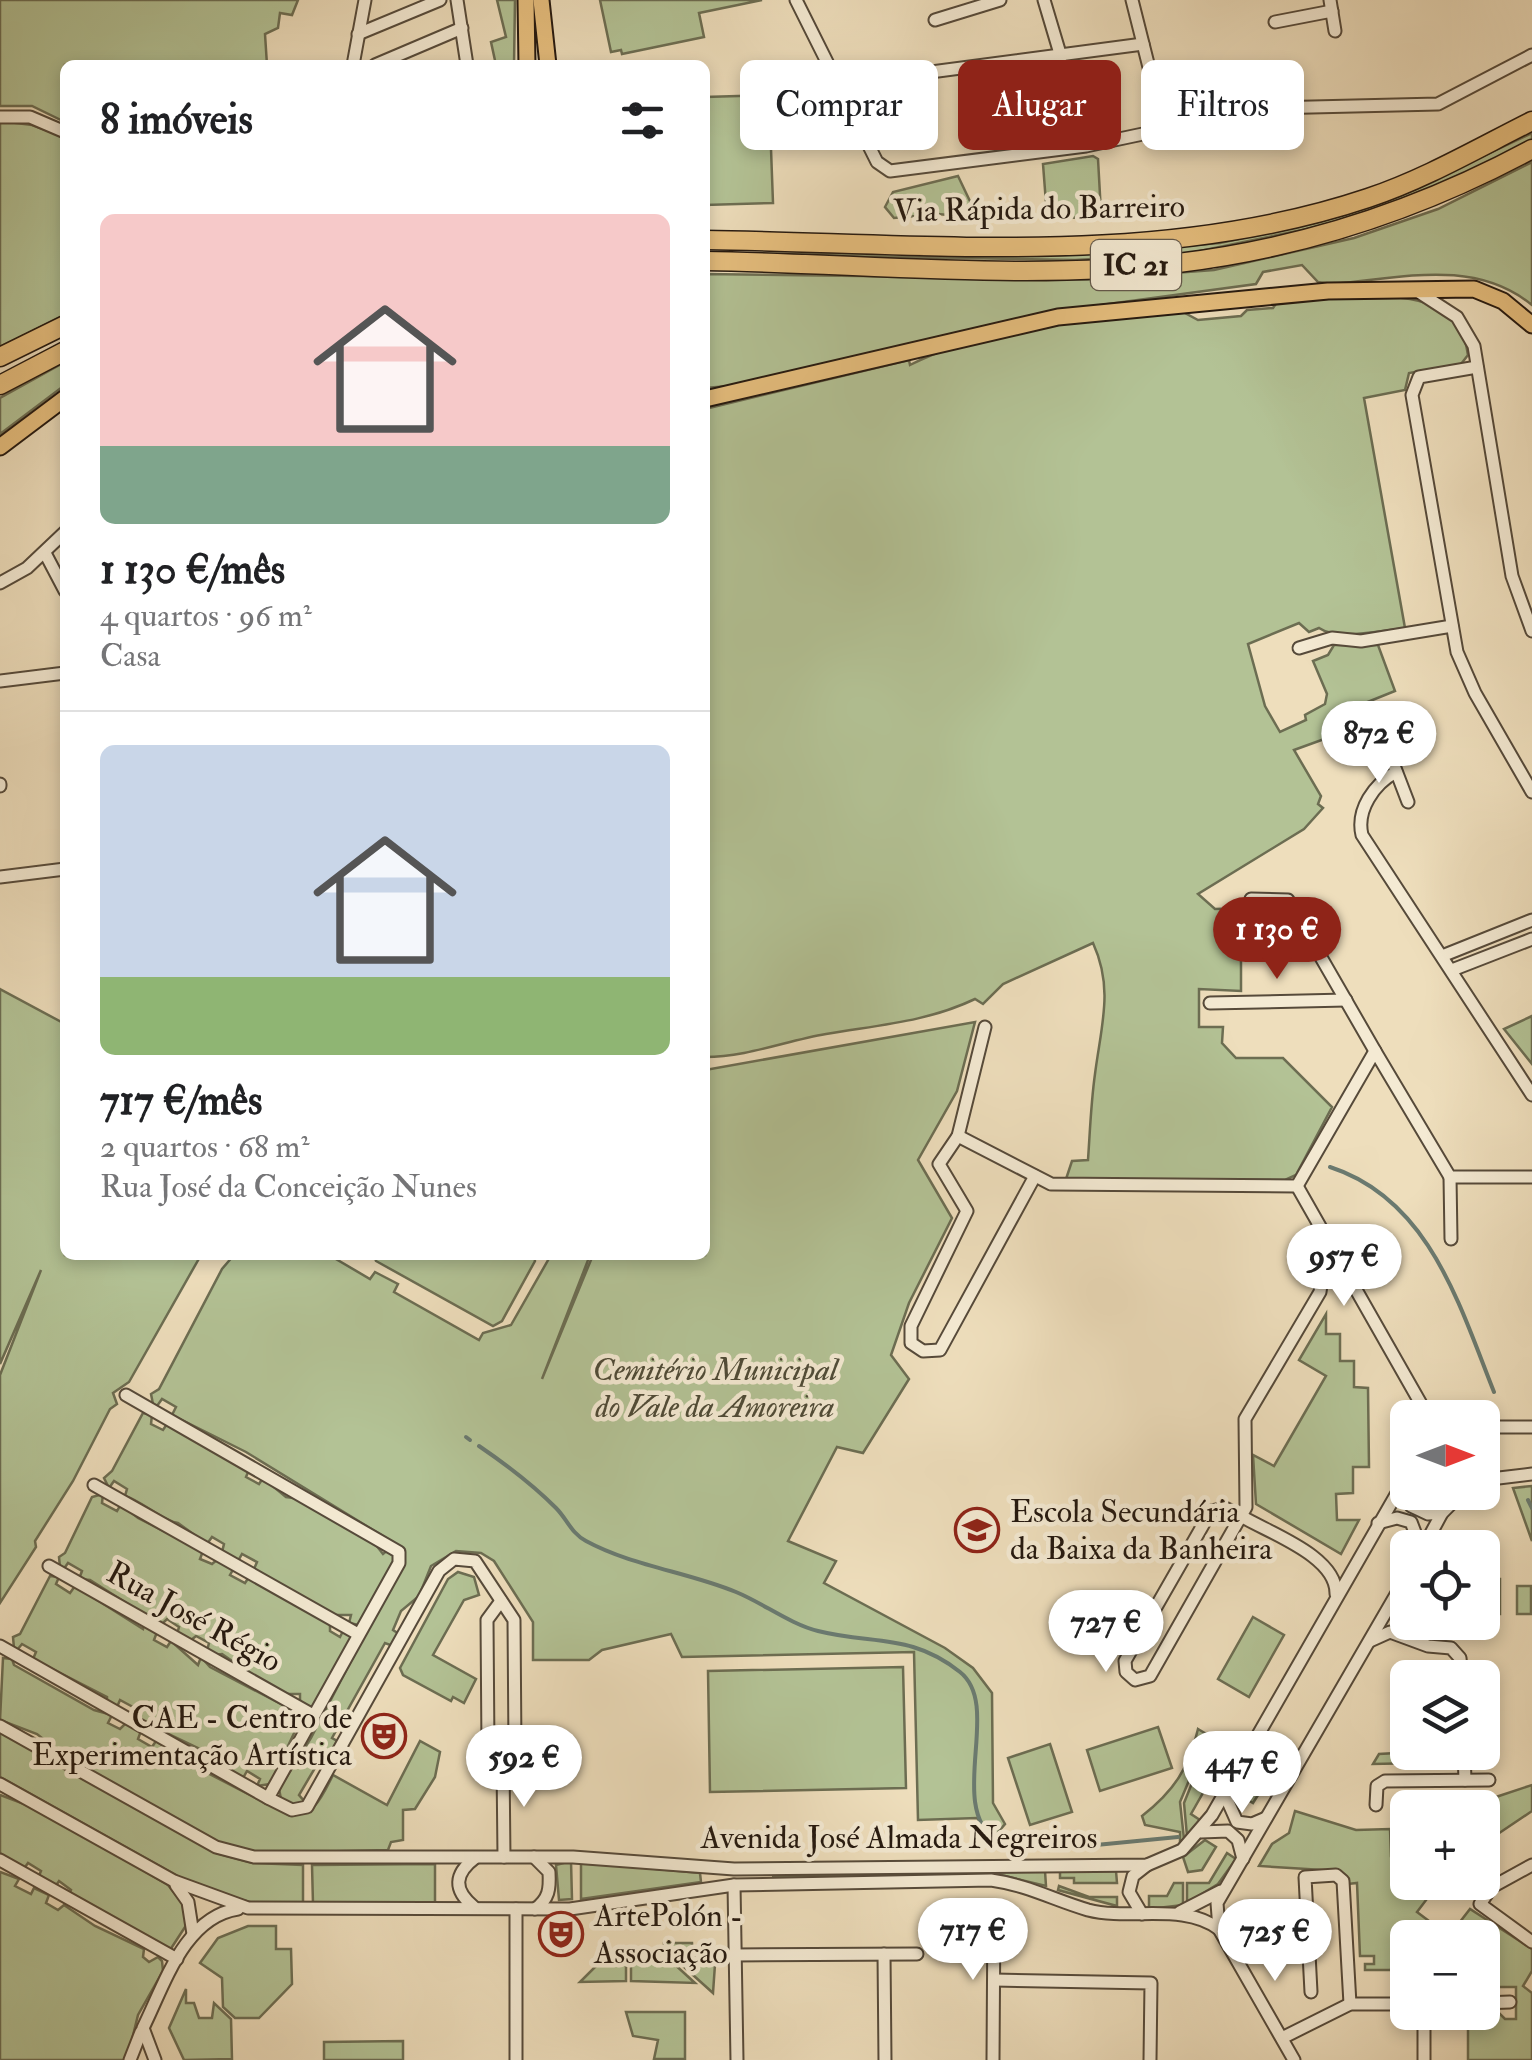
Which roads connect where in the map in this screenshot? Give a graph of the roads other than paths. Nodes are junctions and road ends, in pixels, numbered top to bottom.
1 (365, 0) edge
2 (440, 0) edge
3 (457, 0) edge
4 (526, 0) edge
5 (542, 0) edge
6 (796, 0) edge
7 (1000, 0) edge
8 (1044, 0) edge
9 (1132, 0) edge
10 (1331, 6) edge
11 (936, 20) dead end
12 (1275, 22) dead end
13 (462, 28) junction
14 (1335, 31) dead end
15 (358, 34) junction
16 (1142, 44) junction
17 (1532, 55) edge
18 (1061, 57) junction
19 (353, 60) edge
20 (386, 60) edge
21 (466, 60) edge
22 (527, 60) edge
23 (548, 60) edge
24 (827, 60) edge
25 (1146, 60) edge
26 (938, 72) edge
27 (1304, 107) edge
28 (0, 116) edge
29 (1532, 121) edge
30 (60, 130) edge
31 (1141, 133) edge
32 (1532, 149) edge
33 (872, 150) edge
34 (710, 240) edge
35 (710, 262) edge
36 (1404, 286) junction
37 (1532, 325) edge
38 (60, 327) edge
39 (60, 354) edge
40 (0, 357) edge
41 (1477, 367) junction
42 (0, 385) edge
43 (710, 397) edge
44 (60, 402) edge
45 (0, 447) edge
46 (60, 537) edge
47 (45, 553) junction
48 (0, 582) edge
49 (60, 582) edge
50 (1452, 626) junction
51 (1532, 631) edge
52 (1299, 648) dead end
53 (60, 674) edge
54 (0, 681) edge
55 (1390, 755) dead end
56 (1396, 772) junction
57 (1532, 792) edge
58 (1408, 802) dead end
59 (60, 870) edge
60 (0, 877) edge
61 (1251, 899) dead end
62 (1532, 920) edge
63 (1532, 939) edge
64 (1442, 956) junction
65 (1452, 970) junction
66 (1346, 1000) junction
67 (1210, 1002) dead end
68 (984, 1027) dead end
69 (1375, 1051) junction
70 (1532, 1095) edge
71 (958, 1136) junction
72 (1035, 1176) junction
73 (1450, 1177) junction
74 (1532, 1177) edge
75 (1298, 1186) junction
76 (1450, 1239) dead end
77 (1322, 1278) dead end
78 (126, 1395) dead end
79 (1421, 1400) edge
80 (1500, 1427) edge
81 (1532, 1427) edge
82 (1532, 1474) edge
83 (1500, 1478) edge
84 (94, 1485) dead end
85 (1390, 1502) edge
86 (1417, 1510) edge
87 (1445, 1510) edge
88 (1442, 1513) junction
89 (1241, 1516) junction
90 (1378, 1523) junction
91 (1414, 1530) edge
92 (1432, 1530) edge
93 (1358, 1556) junction
94 (1323, 1564) junction
95 (48, 1566) dead end
96 (1336, 1594) junction
97 (502, 1602) junction
98 (1390, 1606) edge
99 (1390, 1632) edge
100 (358, 1634) junction
101 (1370, 1640) junction
102 (1415, 1640) edge
103 (0, 1646) edge
104 (1458, 1660) edge
105 (313, 1716) junction
106 (0, 1726) edge
107 (503, 1763) junction
108 (1465, 1770) edge
109 (1465, 1780) junction
110 (1489, 1780) dead end
111 (0, 1784) edge
112 (1224, 1795) junction
113 (268, 1798) junction
114 (1376, 1805) dead end
115 (1268, 1816) junction
116 (1201, 1832) junction
117 (534, 1857) junction
118 (475, 1858) junction
119 (504, 1858) junction
120 (1244, 1859) junction
121 (0, 1860) edge
122 (1147, 1865) junction
123 (1532, 1865) edge
124 (174, 1881) junction
125 (734, 1884) junction
126 (1224, 1889) junction
127 (994, 1906) dead end
128 (474, 1907) junction
129 (248, 1908) junction
130 (516, 1909) junction
131 (535, 1909) junction
132 (1143, 1914) junction
133 (1170, 1915) junction
134 (1219, 1929) junction
135 (193, 1934) junction
136 (1532, 1942) edge
137 (884, 1954) junction
138 (917, 1954) dead end
139 (735, 1955) junction
140 (177, 1960) junction
141 (994, 1980) junction
142 (1312, 1992) dead end
143 (1500, 2002) edge
144 (1510, 2002) dead end
145 (1350, 2004) junction
146 (1390, 2004) edge
147 (143, 2028) junction
148 (1424, 2030) edge
149 (1282, 2038) junction
150 (130, 2060) edge
151 (155, 2060) edge
152 (516, 2060) edge
153 (737, 2060) edge
154 (885, 2060) edge
155 (993, 2060) edge
156 (1150, 2060) edge
157 (1294, 2060) edge
158 (1424, 2060) edge

1 - 15 street
2 - 15 street
3 - 13 street
4 - 22 main road
5 - 23 main road
6 - 24 street
7 - 11 street
8 - 18 street
9 - 16 street
10 - 12 street
10 - 14 street
13 - 20 street
13 - 21 street
15 - 19 street
16 - 18 street
16 - 25 street
17 - 27 street
18 - 26 street
28 - 30 street
29 - 34 highway, Via Rápida do Barreiro / IC 21
31 - 33 street
32 - 35 highway, Via Rápida do Barreiro / IC 21
36 - 37 main road
36 - 41 street
36 - 43 main road
38 - 40 highway
39 - 42 highway
41 - 50 street
41 - 51 street
44 - 45 main road
46 - 47 street
47 - 48 street
47 - 49 street
50 - 52 street
50 - 57 street
53 - 54 street
55 - 56 street
56 - 58 street
56 - 64 street
59 - 60 street
61 - 66 street
62 - 64 street
63 - 65 street
64 - 65 street
65 - 70 street
66 - 67 street
66 - 69 street
68 - 71 street
69 - 73 street
69 - 75 street
71 - 72 street
71 - 72 street
72 - 75 street
73 - 74 street
73 - 76 street
75 - 79 street
77 - 89 street
78 - 100 street
80 - 81 street
82 - 83 street
84 - 100 street
85 - 90 street, Avenida José Almada Negreiros
86 - 88 street
87 - 88 street
88 - 92 street
89 - 89 street
89 - 94 street
90 - 91 street
90 - 93 street, Avenida José Almada Negreiros
93 - 94 street
93 - 96 street, Avenida José Almada Negreiros
94 - 96 street
95 - 105 street, Rua José Régio
96 - 112 street, Avenida José Almada Negreiros
97 - 107 street
97 - 107 street
97 - 113 street
98 - 101 street
99 - 101 street
100 - 105 street
101 - 115 street
102 - 104 street
103 - 113 street
105 - 113 street
106 - 118 street, Avenida José Almada Negreiros
107 - 119 street
108 - 109 street
109 - 110 street
109 - 114 street
111 - 124 street, Avenida José Almada Negreiros
112 - 115 street
112 - 116 street, Avenida José Almada Negreiros
115 - 120 street
116 - 120 street
116 - 122 street, Avenida José Almada Negreiros
117 - 119 street, Avenida José Almada Negreiros
117 - 122 street, Avenida José Almada Negreiros
117 - 131 street
118 - 119 street, Avenida José Almada Negreiros
118 - 128 street
120 - 126 street
121 - 140 street
122 - 132 street
123 - 136 street
124 - 129 street, Avenida José Almada Negreiros
124 - 135 street
125 - 131 street, Avenida José Almada Negreiros
125 - 132 street, Avenida José Almada Negreiros
125 - 139 street
126 - 133 street
126 - 134 street
127 - 141 street
128 - 129 street, Avenida José Almada Negreiros
128 - 130 street, Avenida José Almada Negreiros
129 - 135 street
130 - 131 street, Avenida José Almada Negreiros
130 - 152 street
132 - 133 street, Avenida José Almada Negreiros
133 - 134 street
134 - 149 street
135 - 140 street
137 - 138 street
137 - 139 street
137 - 154 street
139 - 153 street
140 - 147 street
141 - 155 street
141 - 156 street
142 - 145 street
143 - 144 street
145 - 146 street
145 - 149 street
147 - 150 street
147 - 151 street
148 - 158 street
149 - 157 street

